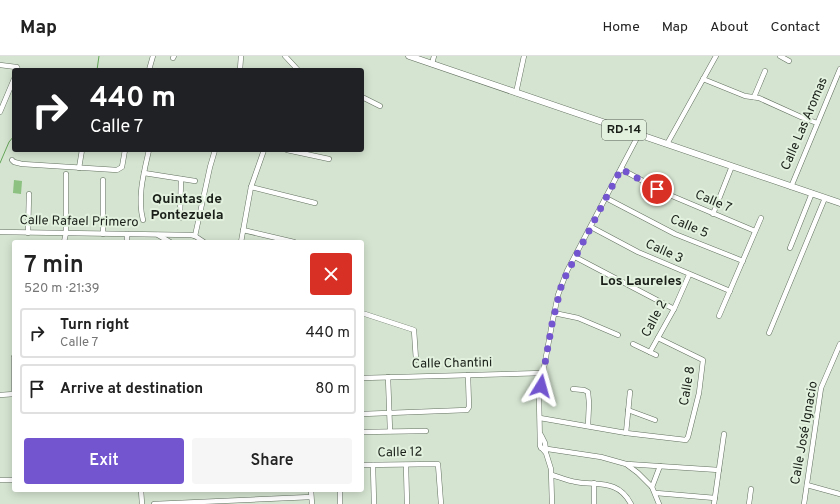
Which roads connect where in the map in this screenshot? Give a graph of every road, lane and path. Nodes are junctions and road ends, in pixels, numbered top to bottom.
1 (153, 56) edge
2 (241, 56) edge
3 (285, 56) edge
4 (409, 56) edge
5 (434, 56) edge
6 (524, 56) edge
7 (716, 56) edge
8 (780, 56) edge
9 (789, 61) dead end
10 (432, 64) junction
11 (0, 65) edge
12 (14, 68) edge
13 (149, 68) edge
14 (240, 68) edge
15 (296, 68) edge
16 (840, 69) edge
17 (765, 70) dead end
18 (703, 79) junction
19 (12, 84) edge
20 (516, 93) junction
21 (754, 97) junction
22 (0, 98) edge
23 (364, 98) edge
24 (6, 99) junction
25 (380, 106) dead end
26 (0, 112) edge
27 (817, 123) junction
28 (639, 134) junction
29 (667, 144) junction
30 (82, 152) edge
31 (124, 152) edge
32 (149, 152) edge
33 (214, 152) edge
34 (263, 152) edge
35 (297, 152) edge
36 (330, 159) dead end
37 (12, 160) dead end
38 (732, 166) junction
39 (79, 168) junction
40 (621, 169) junction
41 (144, 173) junction
42 (66, 174) dead end
43 (181, 179) junction
44 (103, 180) dead end
45 (195, 181) dead end
46 (791, 186) junction
47 (251, 187) junction
48 (29, 194) dead end
49 (812, 194) junction
50 (606, 198) junction
51 (825, 198) junction
52 (315, 203) dead end
53 (840, 203) edge
54 (713, 214) junction
55 (180, 218) dead end
56 (761, 218) dead end
57 (143, 220) dead end
58 (591, 227) junction
59 (243, 230) junction
60 (755, 231) junction
61 (0, 232) edge
62 (28, 233) junction
63 (66, 233) junction
64 (103, 234) junction
65 (126, 234) junction
66 (158, 235) junction
67 (195, 236) junction
68 (64, 240) edge
69 (127, 240) edge
70 (167, 240) edge
71 (201, 240) edge
72 (241, 240) edge
73 (286, 240) edge
74 (790, 248) dead end
75 (575, 256) junction
76 (743, 261) junction
77 (689, 275) junction
78 (730, 291) junction
79 (674, 309) junction
80 (554, 313) junction
81 (364, 314) edge
82 (719, 316) dead end
83 (770, 333) dead end
84 (618, 335) dead end
85 (658, 338) junction
86 (633, 344) dead end
87 (840, 344) edge
88 (650, 352) junction
89 (656, 355) dead end
90 (416, 360) dead end
91 (542, 373) junction
92 (468, 375) junction
93 (388, 377) junction
94 (364, 378) edge
95 (573, 388) dead end
96 (630, 392) dead end
97 (12, 394) edge
98 (0, 395) edge
99 (628, 410) junction
100 (364, 414) edge
101 (389, 414) junction
102 (540, 418) junction
103 (655, 420) dead end
104 (588, 426) junction
105 (390, 431) junction
106 (426, 431) dead end
107 (364, 432) edge
108 (626, 433) junction
109 (724, 434) dead end
110 (541, 435) junction
111 (546, 451) junction
112 (626, 464) junction
113 (364, 465) edge
114 (373, 465) junction
115 (406, 465) junction
116 (660, 466) junction
117 (719, 470) junction
118 (552, 475) junction
119 (0, 480) edge
120 (12, 480) edge
121 (594, 483) junction
122 (807, 485) junction
123 (652, 487) junction
124 (751, 489) dead end
125 (141, 492) edge
126 (311, 492) edge
127 (340, 492) edge
128 (656, 493) junction
129 (840, 494) edge
130 (311, 497) junction
131 (714, 498) junction
132 (142, 504) edge
133 (154, 504) edge
134 (312, 504) edge
135 (340, 504) edge
136 (374, 504) edge
137 (407, 504) edge
138 (441, 504) edge
139 (552, 504) edge
140 (594, 504) edge
141 (631, 504) edge
142 (659, 504) edge
143 (714, 504) edge
144 (749, 504) edge
145 (804, 504) edge

1 - 13 street
2 - 14 street
3 - 15 street
4 - 10 main road, RD-14
5 - 10 street
6 - 20 street
7 - 18 street
8 - 9 street
10 - 20 main road, RD-14
11 - 12 street
16 - 27 street, Calle Las Aromas
17 - 21 street
18 - 21 street
18 - 29 street
19 - 24 street
20 - 28 main road, RD-14
21 - 27 street
22 - 24 street
23 - 25 street
24 - 26 street
27 - 46 street, Calle Las Aromas
28 - 29 main road, RD-14
28 - 40 street
29 - 38 main road, RD-14
30 - 39 street
31 - 39 street
32 - 41 street
33 - 67 street
34 - 47 street
35 - 36 street
37 - 39 street
38 - 46 main road, RD-14
38 - 54 street
40 - 50 street
40 - 54 street, Calle 7
41 - 43 street
41 - 57 street
42 - 63 street
43 - 45 street
43 - 55 street
44 - 64 street
46 - 49 main road, RD-14
47 - 52 street
47 - 59 street
48 - 62 street
49 - 51 main road, RD-14
49 - 74 street
50 - 58 street
50 - 76 street, Calle 5
51 - 53 main road, RD-14
51 - 83 street
54 - 60 street, Calle 7
56 - 60 street
58 - 75 street
58 - 77 street, Calle 3
59 - 72 street
59 - 73 street
60 - 76 street
61 - 62 street, Calle Rafael Primero
62 - 63 street, Calle Rafael Primero
63 - 64 street, Calle Rafael Primero
63 - 68 street
64 - 65 street, Calle Rafael Primero
65 - 66 street, Calle Rafael Primero
65 - 69 street
66 - 67 street, Calle Rafael Primero
66 - 70 street
67 - 71 street
75 - 79 street
75 - 80 street
76 - 78 street
77 - 78 street, Calle 3
77 - 79 street, Calle 2
78 - 82 street
79 - 85 street, Calle 2
80 - 84 street
80 - 91 street
81 - 90 street
85 - 88 street, Calle 2
85 - 108 street, Calle 8
86 - 88 street
87 - 122 street, Calle José Ignacio
88 - 89 street
91 - 92 street, Calle Chantini
91 - 102 street
92 - 93 street, Calle Chantini
92 - 101 street
93 - 94 street, Calle Chantini
93 - 101 street
95 - 104 street
96 - 99 street
97 - 98 street
99 - 103 street
99 - 108 street
100 - 101 street
101 - 105 street
102 - 104 street
102 - 110 street
104 - 108 street
105 - 106 street
105 - 107 street
109 - 117 street
110 - 111 street
110 - 111 street
111 - 112 street
111 - 118 street
112 - 116 street
112 - 123 street
113 - 114 street, Calle 12
114 - 115 street, Calle 12
114 - 136 street
115 - 137 street
115 - 138 street, Calle 12
116 - 117 street
116 - 123 street
117 - 131 street
118 - 121 street
118 - 139 street
119 - 120 street
121 - 140 street
121 - 141 street
122 - 129 street
122 - 145 street, Calle José Ignacio
123 - 128 street
124 - 144 street
125 - 132 street
126 - 130 street
127 - 135 street
128 - 131 street
128 - 142 street
130 - 133 street
130 - 134 street
131 - 143 street

